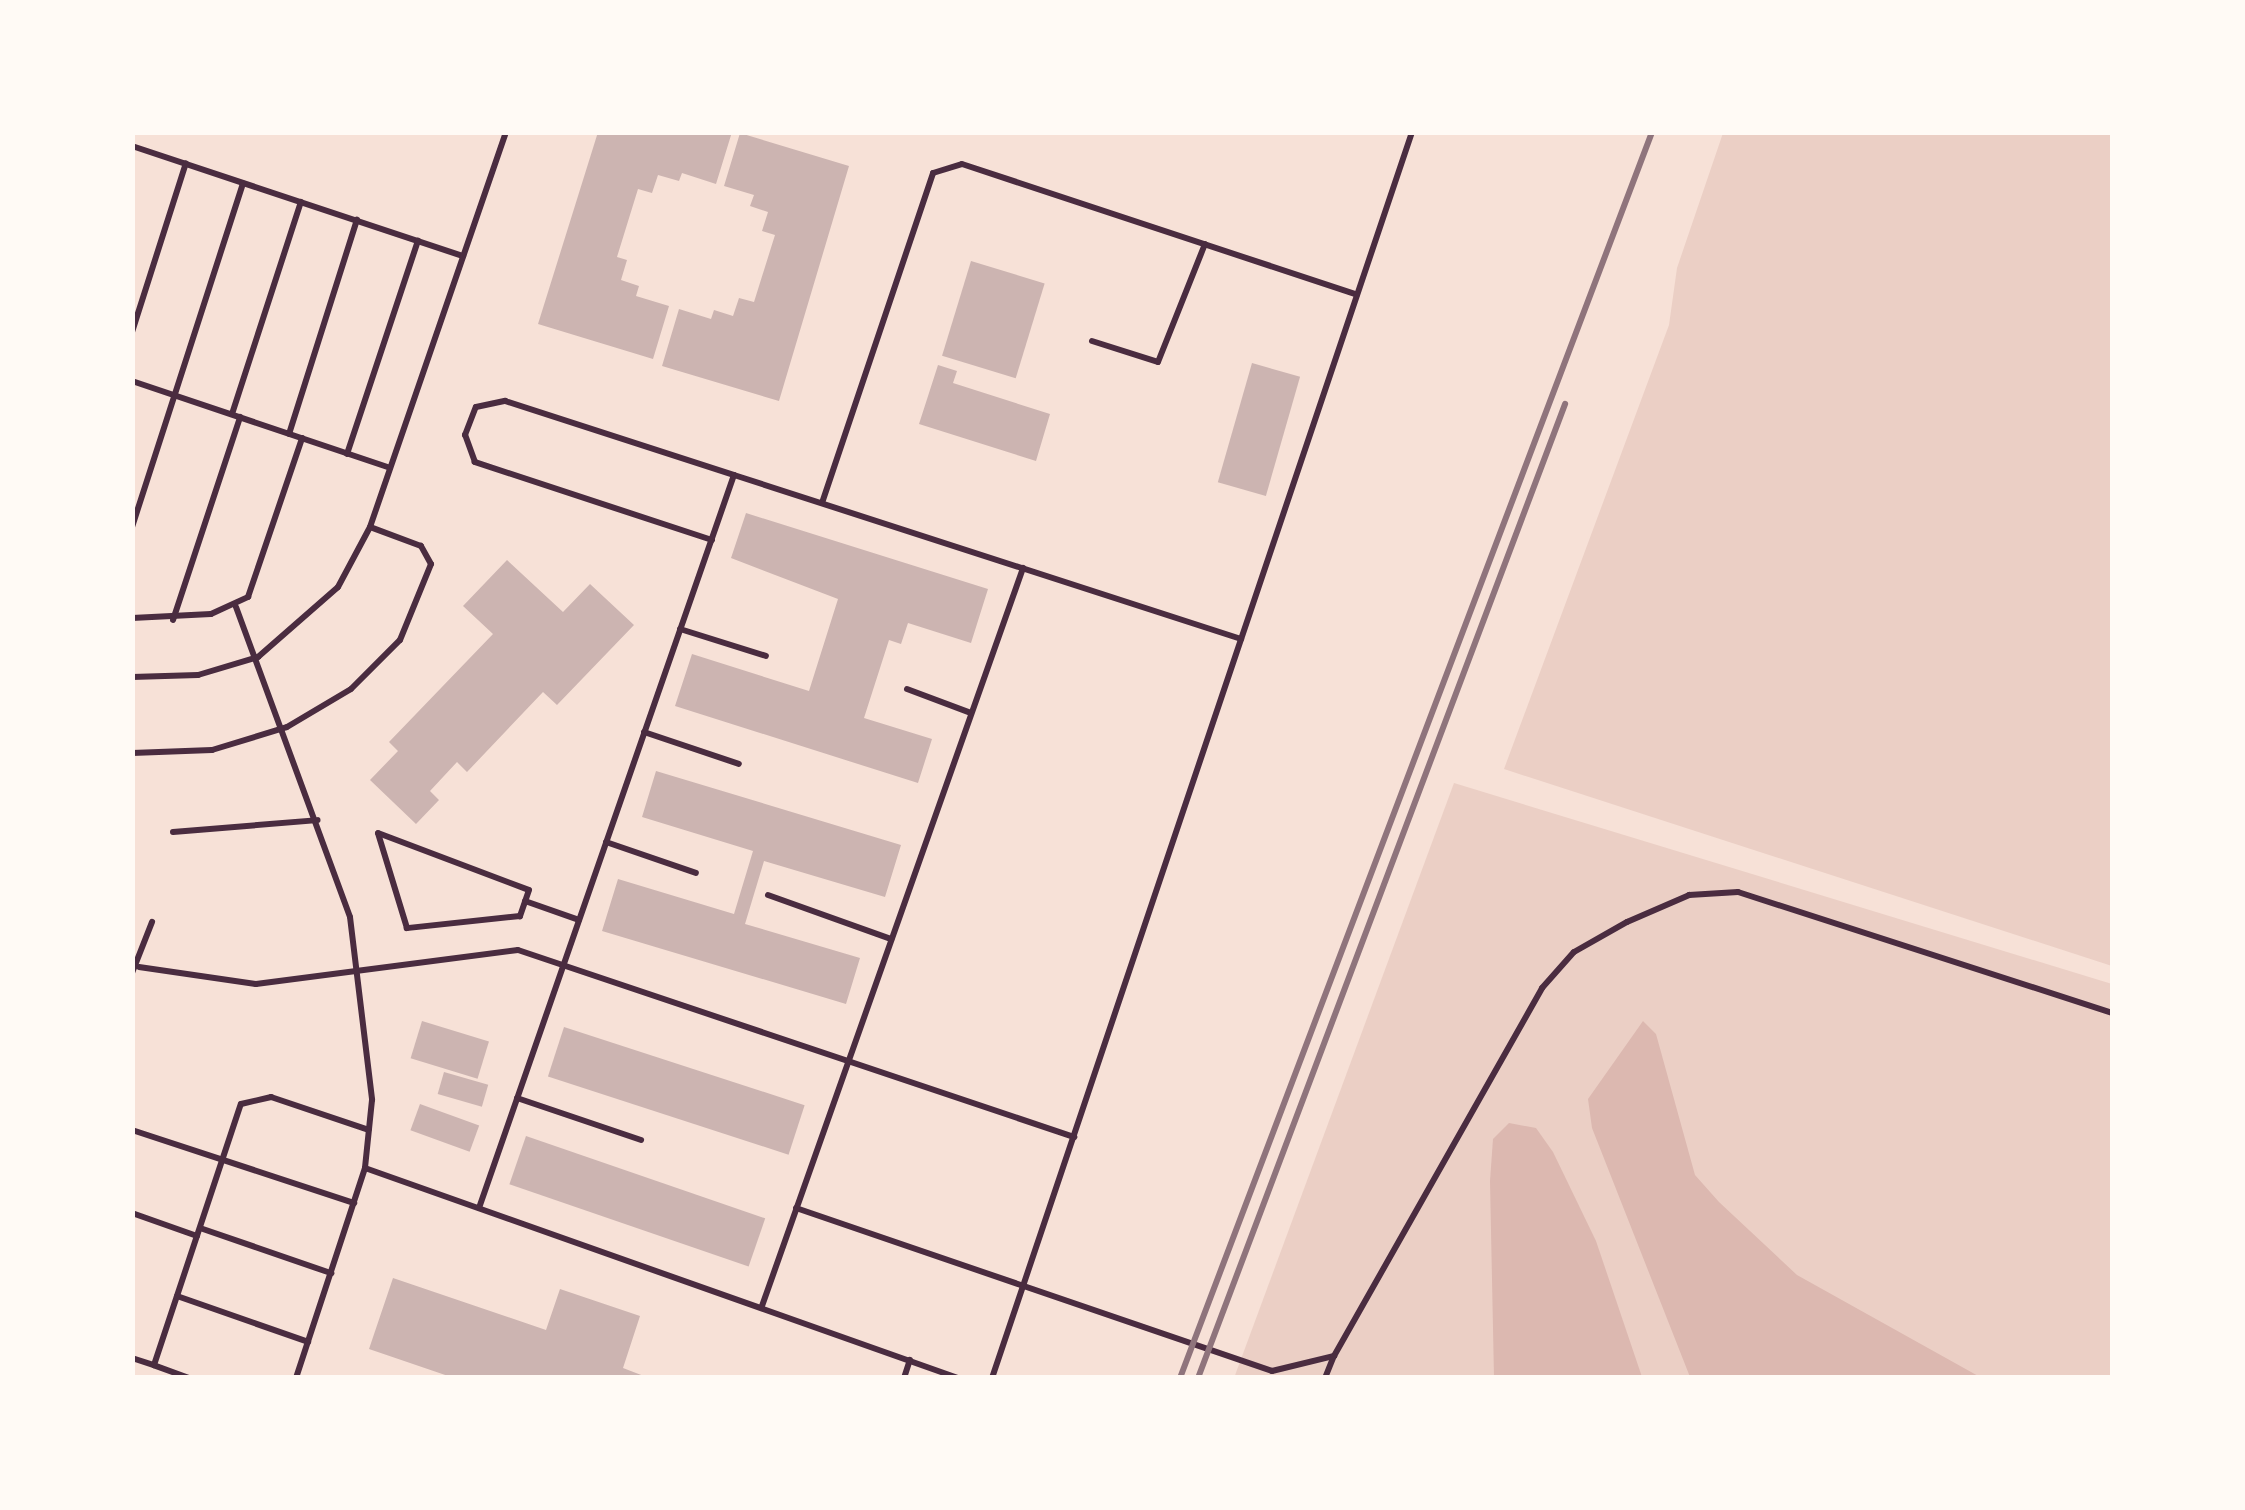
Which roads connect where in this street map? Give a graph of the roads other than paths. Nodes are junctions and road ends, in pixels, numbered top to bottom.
1 (506, 132) edge
2 (1412, 132) edge
3 (132, 146) edge
4 (186, 164) junction
5 (243, 183) junction
6 (301, 202) junction
7 (357, 220) junction
8 (418, 241) junction
9 (1205, 244) junction
10 (463, 256) junction
11 (1357, 295) junction
12 (132, 332) edge
13 (1092, 341) dead end
14 (132, 380) edge
15 (175, 395) junction
16 (236, 416) junction
17 (289, 434) junction
18 (302, 438) junction
19 (347, 454) junction
20 (390, 468) junction
21 (734, 475) junction
22 (822, 504) junction
23 (132, 527) edge
24 (370, 527) junction
25 (712, 540) junction
26 (1022, 568) junction
27 (236, 607) junction
28 (132, 618) edge
29 (173, 621) junction
30 (680, 629) junction
31 (1241, 639) junction
32 (766, 656) dead end
33 (258, 657) junction
34 (132, 676) edge
35 (907, 689) dead end
36 (971, 713) junction
37 (287, 727) junction
38 (644, 732) junction
39 (132, 754) edge
40 (739, 764) dead end
41 (318, 820) junction
42 (173, 832) dead end
43 (606, 842) junction
44 (696, 873) dead end
45 (768, 895) dead end
46 (526, 901) junction
47 (578, 920) junction
48 (152, 922) dead end
49 (891, 939) junction
50 (563, 964) junction
51 (356, 968) junction
52 (136, 970) edge
53 (2112, 1013) edge
54 (847, 1062) junction
55 (517, 1098) junction
56 (132, 1130) edge
57 (369, 1130) junction
58 (1074, 1137) junction
59 (641, 1140) dead end
60 (222, 1159) junction
61 (365, 1168) junction
62 (354, 1202) junction
63 (479, 1208) junction
64 (796, 1208) junction
65 (132, 1213) edge
66 (198, 1232) junction
67 (330, 1274) junction
68 (1024, 1284) junction
69 (176, 1296) junction
70 (762, 1306) junction
71 (308, 1342) junction
72 (1334, 1356) junction
73 (132, 1358) edge
74 (910, 1360) junction
75 (154, 1365) junction
76 (1274, 1374) edge
77 (189, 1378) edge
78 (296, 1378) edge
79 (904, 1378) edge
80 (958, 1378) edge
81 (992, 1378) edge
82 (1326, 1378) edge

1 - 10 lane
2 - 11 lane
3 - 4 lane
4 - 5 lane
4 - 12 lane
5 - 6 lane
5 - 15 lane
6 - 7 lane
6 - 16 lane
7 - 8 lane
7 - 17 lane
8 - 10 lane
8 - 19 lane
9 - 11 lane
9 - 13 lane
9 - 22 lane
10 - 20 lane
11 - 31 lane
14 - 15 lane
15 - 16 lane
15 - 23 lane
16 - 17 lane
16 - 29 lane
17 - 18 lane
18 - 19 lane
18 - 27 lane
19 - 20 lane
20 - 24 lane
21 - 22 lane
21 - 25 lane
21 - 25 lane
22 - 26 lane
24 - 33 lane
24 - 37 lane
25 - 30 lane
26 - 31 lane
26 - 36 lane
27 - 29 lane
27 - 33 lane
28 - 29 lane
30 - 32 lane
30 - 38 lane
31 - 58 lane
33 - 34 lane
33 - 37 lane
35 - 36 lane
36 - 49 lane
37 - 39 lane
37 - 41 lane
38 - 40 lane
38 - 43 lane
41 - 42 lane
41 - 51 lane
43 - 44 lane
43 - 47 lane
45 - 49 lane
46 - 46 lane
46 - 47 lane
47 - 50 lane
48 - 52 lane
49 - 54 lane
50 - 51 lane
50 - 54 lane
50 - 55 lane
51 - 52 lane
51 - 57 lane
53 - 72 lane
54 - 58 lane
54 - 64 lane
55 - 59 lane
55 - 63 lane
56 - 60 lane
57 - 60 lane
57 - 61 lane
58 - 68 lane
60 - 62 lane
60 - 66 lane
61 - 62 lane
61 - 63 lane
62 - 67 lane
63 - 70 lane
64 - 68 lane
64 - 70 lane
65 - 66 lane
66 - 67 lane
66 - 69 lane
67 - 71 lane
68 - 76 lane
68 - 81 lane
69 - 71 lane
69 - 75 lane
70 - 74 lane
71 - 78 lane
72 - 76 lane
72 - 82 lane
73 - 75 lane
74 - 79 lane
74 - 80 lane
75 - 77 lane

